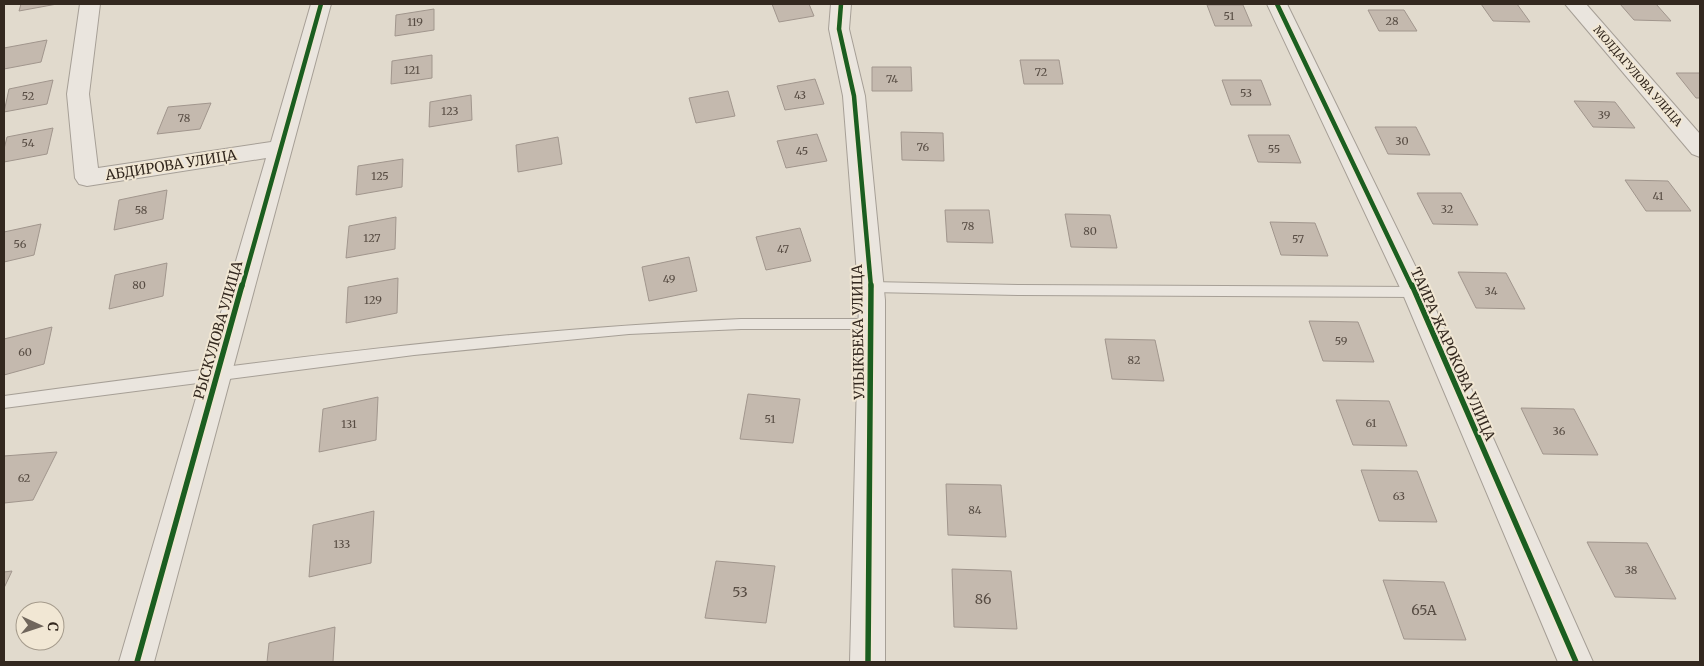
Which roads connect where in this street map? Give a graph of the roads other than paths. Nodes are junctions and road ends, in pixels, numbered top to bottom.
1 (90, 4) edge
2 (321, 4) edge
3 (841, 4) edge
4 (1277, 4) edge
5 (1575, 4) edge
6 (280, 148) junction
7 (1700, 149) edge
8 (871, 287) junction
9 (1414, 292) junction
10 (872, 324) junction
11 (217, 373) junction
12 (4, 402) edge
13 (133, 661) edge
14 (868, 662) edge
15 (1576, 662) edge

1 - 6 street, АБДИРОВА УЛИЦА
2 - 6 street, РЫСКУЛОВА УЛИЦА
3 - 8 street, УЛЫКБЕКА УЛИЦА
4 - 9 street, ТАИРА ЖАРОКОВА УЛИЦА
5 - 7 street, МОЛДАГУЛОВА УЛИЦА
6 - 11 street, РЫСКУЛОВА УЛИЦА
8 - 9 lane
8 - 10 street, УЛЫКБЕКА УЛИЦА
9 - 15 street, ТАИРА ЖАРОКОВА УЛИЦА
10 - 11 lane
10 - 14 street, УЛЫКБЕКА УЛИЦА
11 - 12 lane
11 - 13 street, РЫСКУЛОВА УЛИЦА

